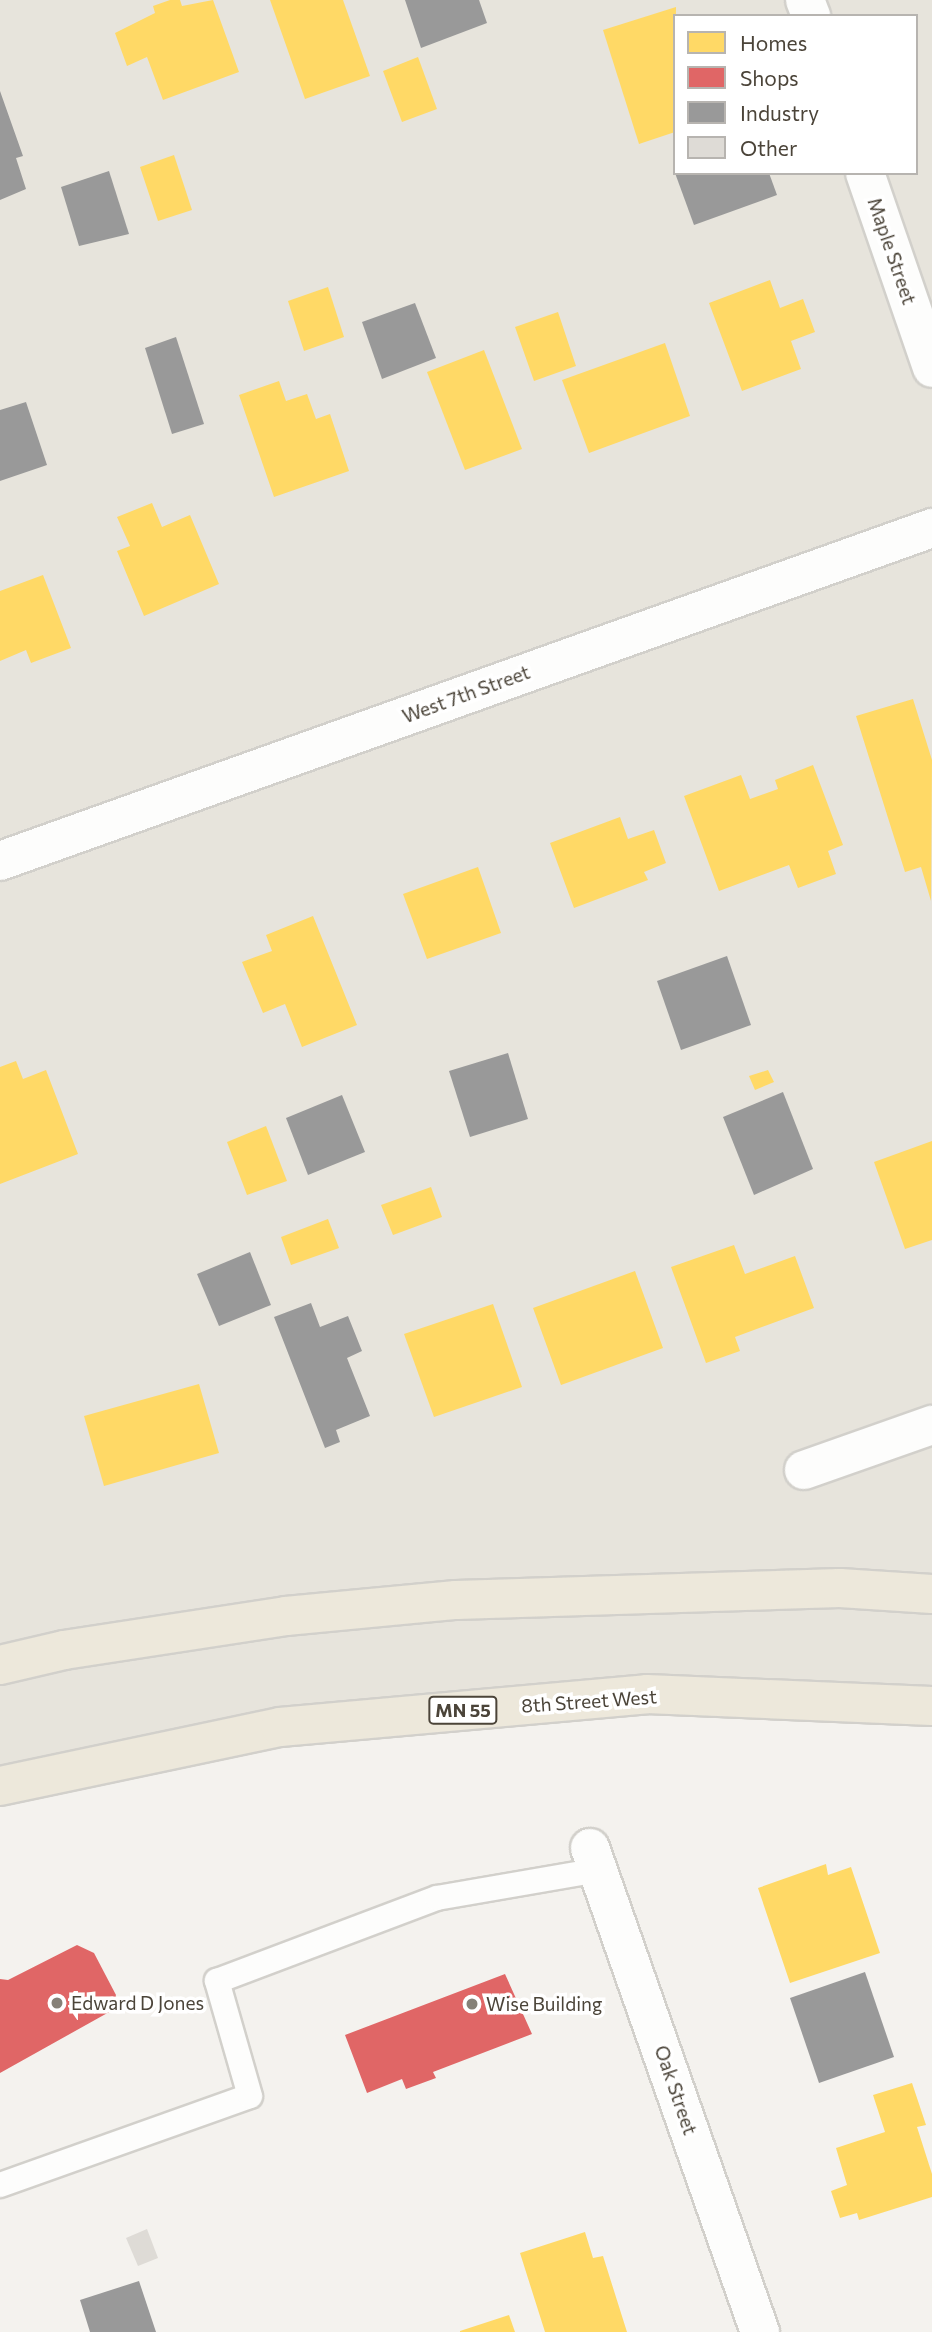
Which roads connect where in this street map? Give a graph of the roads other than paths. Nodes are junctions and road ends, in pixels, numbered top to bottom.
1 (866, 175) edge
2 (932, 368) edge
3 (932, 528) edge
4 (0, 861) edge
5 (932, 1425) edge
6 (804, 1471) dead end
7 (932, 1594) edge
8 (0, 1665) edge
9 (932, 1706) edge
10 (0, 1786) edge
11 (594, 1859) joint
12 (0, 2185) edge
13 (760, 2332) edge

1 - 2 street, Maple Street
3 - 4 street, West 7th Street
5 - 6 street
7 - 8 highway
9 - 10 highway, 8th Street West / MN 55
11 - 12 lane
11 - 13 street, Oak Street

